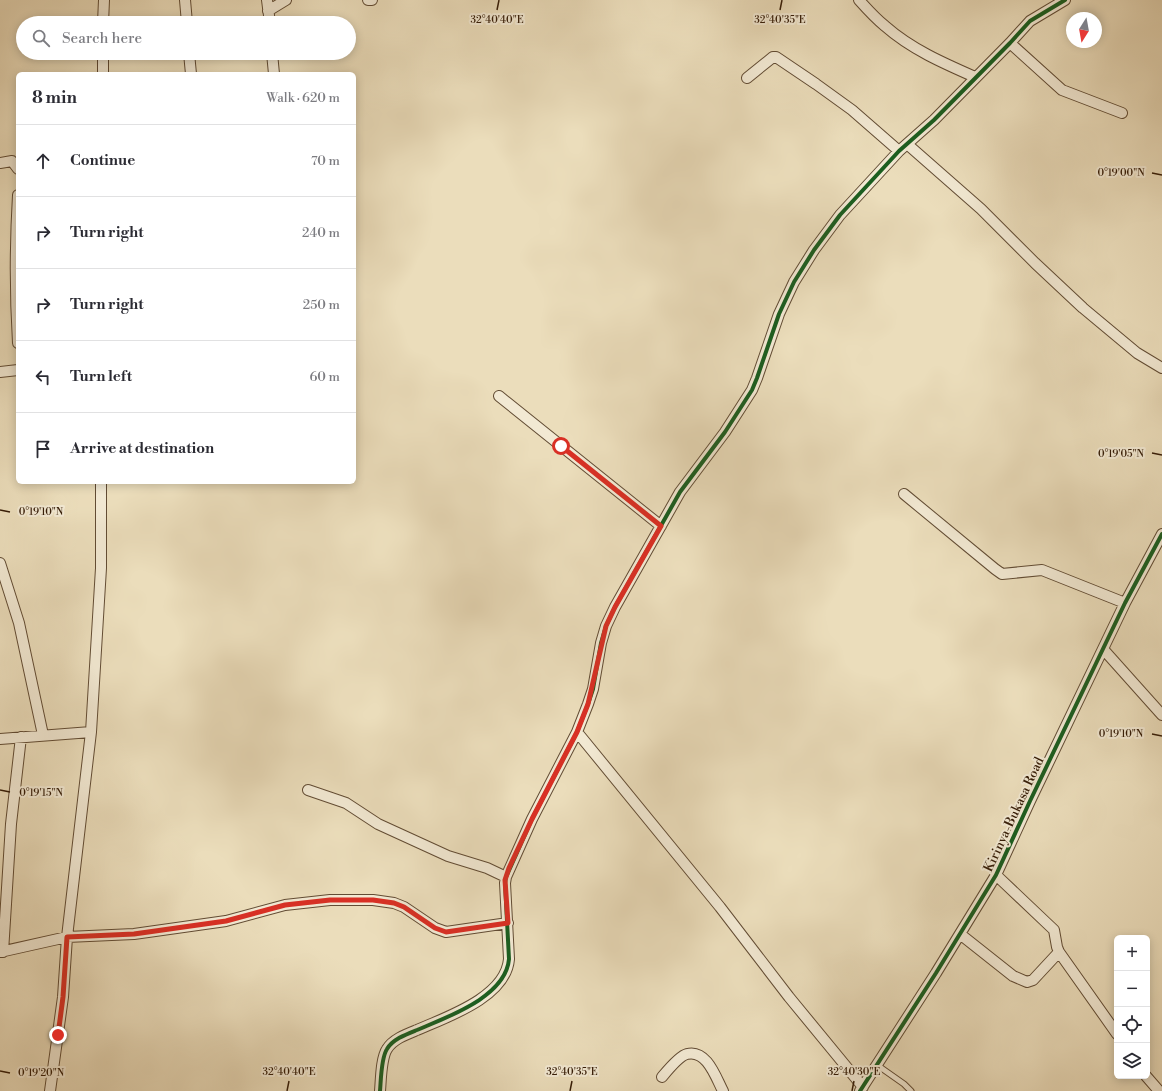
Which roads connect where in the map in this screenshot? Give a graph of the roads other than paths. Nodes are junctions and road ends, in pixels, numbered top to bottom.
1 (104, 0) edge
2 (185, 0) edge
3 (267, 0) edge
4 (286, 0) edge
5 (368, 0) edge
6 (372, 0) edge
7 (859, 0) edge
8 (1065, 0) edge
9 (268, 11) junction
10 (103, 16) edge
11 (186, 16) edge
12 (269, 16) edge
13 (1010, 43) junction
14 (103, 60) edge
15 (190, 60) edge
16 (273, 60) edge
17 (103, 72) edge
18 (191, 72) edge
19 (274, 72) edge
20 (975, 77) junction
21 (747, 78) dead end
22 (1122, 113) dead end
23 (907, 144) junction
24 (899, 151) junction
25 (0, 163) edge
26 (16, 166) edge
27 (16, 224) edge
28 (16, 309) edge
29 (1162, 368) edge
30 (16, 370) edge
31 (0, 372) edge
32 (499, 396) dead end
33 (101, 484) edge
34 (904, 494) dead end
35 (661, 526) junction
36 (1162, 534) edge
37 (0, 563) edge
38 (1125, 603) junction
39 (1103, 649) junction
40 (1162, 715) edge
41 (91, 732) junction
42 (577, 732) junction
43 (43, 735) junction
44 (21, 737) junction
45 (0, 739) edge
46 (308, 790) dead end
47 (996, 875) junction
48 (506, 877) junction
49 (508, 923) junction
50 (960, 934) junction
51 (67, 937) junction
52 (2, 952) edge
53 (1059, 952) junction
54 (1114, 1030) edge
55 (877, 1065) junction
56 (662, 1077) dead end
57 (1149, 1079) edge
58 (861, 1089) edge
59 (50, 1091) edge
60 (380, 1091) edge
61 (723, 1091) edge
62 (911, 1091) edge
63 (1159, 1091) edge

1 - 10 street
2 - 11 street
3 - 9 street
4 - 9 street
5 - 6 street
7 - 20 street
8 - 13 street
9 - 12 street
13 - 20 street
13 - 22 street
14 - 17 street
15 - 18 street
16 - 19 street
20 - 23 street
21 - 24 street
23 - 24 street
23 - 29 street
24 - 35 street
25 - 26 street
27 - 28 street
30 - 31 street
32 - 35 street
33 - 41 street
34 - 38 street
35 - 42 street
36 - 38 street, Kirinya-Bukasa Road
37 - 43 street
38 - 39 street, Kirinya-Bukasa Road
39 - 40 street
39 - 47 street, Kirinya-Bukasa Road
41 - 43 street
41 - 51 street
42 - 48 street
42 - 58 street
43 - 44 street
44 - 45 street
44 - 52 street
46 - 48 street
47 - 50 street, Kirinya-Bukasa Road
47 - 53 street
48 - 49 street
49 - 51 street
49 - 60 street
50 - 53 street
50 - 55 street, Kirinya-Bukasa Road
51 - 52 street
51 - 59 street
53 - 54 street
55 - 58 street, Kirinya-Bukasa Road
55 - 62 lane
56 - 61 street
57 - 63 street

